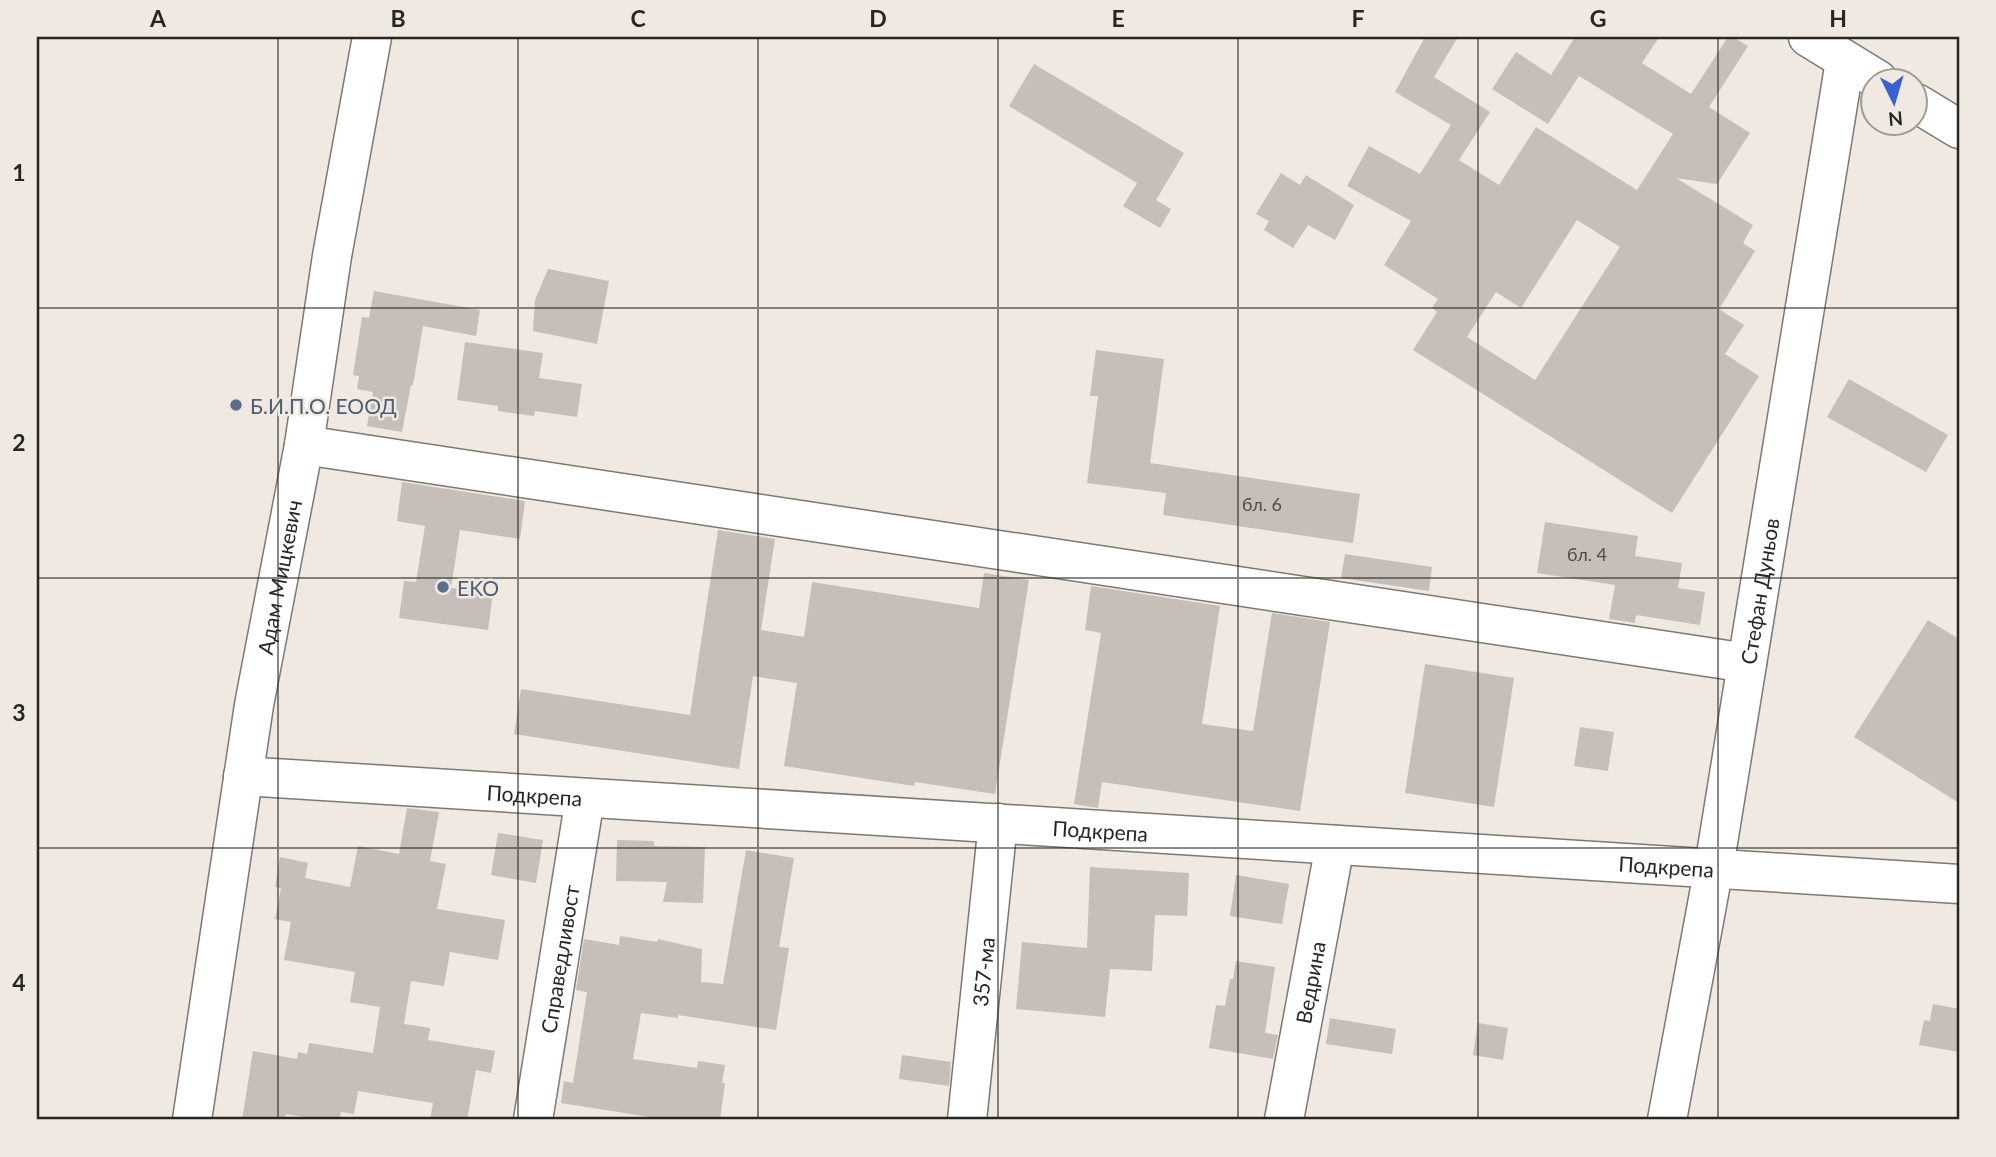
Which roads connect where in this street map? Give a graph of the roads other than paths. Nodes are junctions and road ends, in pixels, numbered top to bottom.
1 (372, 37) edge
2 (1808, 37) edge
3 (1845, 61) junction
4 (1860, 70) edge
5 (1930, 111) edge
6 (1959, 129) edge
7 (304, 445) junction
8 (1747, 663) junction
9 (243, 776) junction
10 (585, 798) junction
11 (998, 823) junction
12 (1335, 845) junction
13 (1714, 867) junction
14 (1959, 884) edge
15 (192, 1120) edge
16 (533, 1120) edge
17 (967, 1120) edge
18 (1284, 1120) edge
19 (1667, 1120) edge

1 - 7 street, Адам Мицкевич
2 - 3 street
3 - 4 street
3 - 8 street, Стефан Дуньов
5 - 6 street
7 - 8 street
7 - 9 street, Адам Мицкевич
8 - 13 street, Стефан Дуньов
9 - 10 street, Подкрепа
9 - 15 street, Адам Мицкевич
10 - 11 street, Подкрепа
10 - 16 street, Справедливост
11 - 12 street, Подкрепа
11 - 17 street, 357-ма
12 - 13 street, Подкрепа
12 - 18 street, Ведрина
13 - 14 street, Подкрепа
13 - 19 street, Стефан Дуньов

